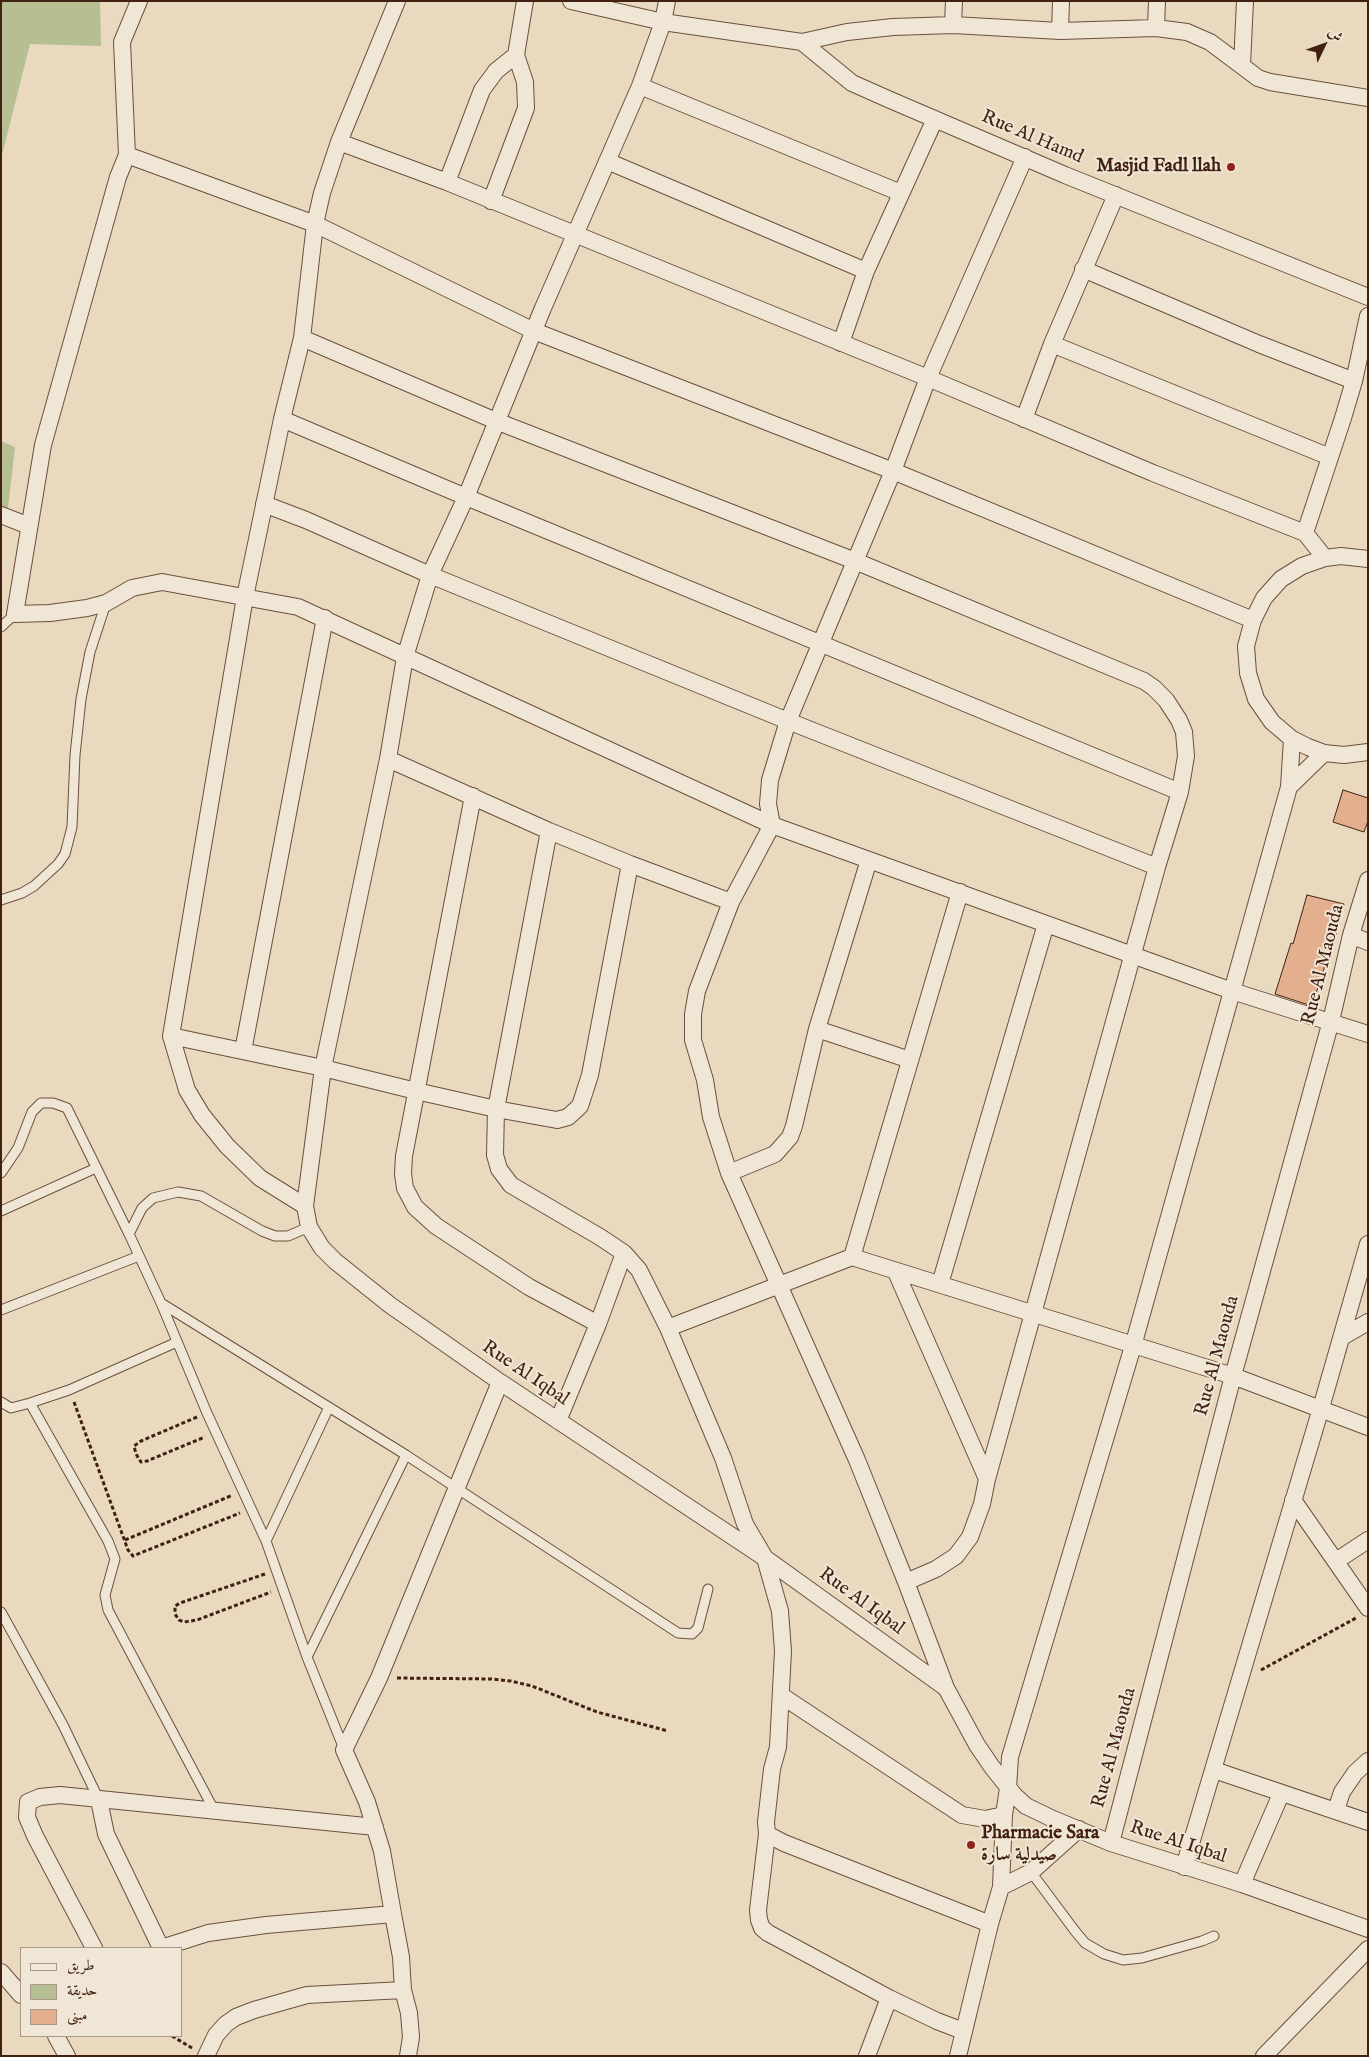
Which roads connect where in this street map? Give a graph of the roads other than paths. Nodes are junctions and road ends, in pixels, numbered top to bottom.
1 (139, 1) edge
2 (396, 1) edge
3 (525, 1) edge
4 (572, 1) edge
5 (667, 1) edge
6 (954, 1) edge
7 (1061, 1) edge
8 (1157, 1) edge
9 (1245, 1) edge
10 (663, 22) junction
11 (953, 25) junction
12 (1156, 28) junction
13 (1060, 30) junction
14 (802, 42) junction
15 (516, 55) junction
16 (1242, 65) junction
17 (640, 86) junction
18 (1368, 98) edge
19 (935, 119) junction
20 (339, 142) junction
21 (127, 155) junction
22 (1025, 157) junction
23 (608, 161) junction
24 (447, 182) junction
25 (901, 193) junction
26 (1116, 195) junction
27 (491, 201) junction
28 (315, 224) junction
29 (575, 235) junction
30 (1083, 269) junction
31 (866, 271) junction
32 (1368, 296) edge
33 (1368, 316) edge
34 (534, 331) junction
35 (302, 338) junction
36 (841, 343) junction
37 (1052, 344) junction
38 (928, 378) junction
39 (1354, 381) junction
40 (1024, 418) junction
41 (282, 419) junction
42 (496, 421) junction
43 (1330, 458) junction
44 (893, 471) junction
45 (466, 497) junction
46 (264, 504) junction
47 (1, 515) edge
48 (29, 526) junction
49 (1305, 533) junction
50 (1325, 558) junction
51 (1368, 559) edge
52 (854, 561) junction
53 (430, 575) junction
54 (245, 597) junction
55 (106, 603) junction
56 (15, 614) junction
57 (325, 618) junction
58 (1252, 620) junction
59 (1, 627) edge
60 (821, 643) junction
61 (405, 657) junction
62 (788, 721) junction
63 (1292, 739) junction
64 (1368, 752) edge
65 (1324, 753) junction
66 (388, 758) junction
67 (1289, 787) junction
68 (1180, 792) junction
69 (473, 796) junction
70 (772, 825) junction
71 (549, 831) junction
72 (869, 860) junction
73 (630, 864) junction
74 (1157, 867) junction
75 (1368, 880) edge
76 (960, 892) junction
77 (1, 900) edge
78 (731, 902) junction
79 (1046, 924) junction
80 (1352, 935) junction
81 (1368, 942) edge
82 (1134, 954) junction
83 (1232, 991) junction
84 (1331, 1021) junction
85 (817, 1029) junction
86 (1368, 1034) edge
87 (171, 1036) junction
88 (243, 1050) junction
89 (910, 1060) junction
90 (324, 1068) junction
91 (416, 1091) junction
92 (496, 1109) junction
93 (96, 1168) junction
94 (1, 1173) edge
95 (729, 1173) junction
96 (305, 1206) junction
97 (1, 1211) edge
98 (309, 1227) junction
99 (129, 1234) junction
100 (1368, 1244) edge
101 (624, 1253) junction
102 (139, 1256) junction
103 (852, 1257) junction
104 (896, 1272) junction
105 (940, 1284) junction
106 (778, 1285) junction
107 (161, 1303) junction
108 (1, 1310) edge
109 (1033, 1314) junction
110 (1368, 1322) edge
111 (598, 1324) junction
112 (668, 1328) junction
113 (1342, 1338) junction
114 (177, 1342) junction
115 (1133, 1346) junction
116 (1233, 1376) junction
117 (500, 1382) junction
118 (1, 1402) edge
119 (30, 1403) junction
120 (329, 1407) junction
121 (1321, 1408) junction
122 (558, 1421) junction
123 (1368, 1426) edge
124 (406, 1455) junction
125 (987, 1479) junction
126 (456, 1486) junction
127 (1293, 1500) junction
128 (1368, 1540) edge
129 (266, 1541) junction
130 (765, 1558) junction
131 (1336, 1560) junction
132 (906, 1582) junction
133 (708, 1589) dead end
134 (1, 1612) edge
135 (1364, 1612) edge
136 (307, 1657) junction
137 (946, 1688) junction
138 (782, 1696) junction
139 (344, 1750) junction
140 (1368, 1761) edge
141 (1214, 1770) junction
142 (1008, 1788) junction
143 (1281, 1794) junction
144 (99, 1800) junction
145 (214, 1810) junction
146 (1336, 1810) junction
147 (1004, 1815) junction
148 (1368, 1822) edge
149 (375, 1827) junction
150 (1079, 1829) junction
151 (768, 1834) junction
152 (1111, 1843) junction
153 (1184, 1867) junction
154 (1031, 1872) junction
155 (1242, 1884) junction
156 (1001, 1887) junction
157 (393, 1914) junction
158 (990, 1924) junction
159 (1368, 1929) edge
160 (1214, 1936) dead end
161 (93, 1947) edge
162 (161, 1947) edge
163 (164, 1947) edge
164 (1368, 1949) edge
165 (1, 1972) edge
166 (403, 1990) junction
167 (20, 1995) edge
168 (889, 1998) junction
169 (963, 2031) junction
170 (57, 2037) edge
171 (202, 2054) edge
172 (67, 2056) edge
173 (408, 2056) edge
174 (867, 2056) edge
175 (958, 2056) edge
176 (1264, 2056) edge

1 - 21 street
2 - 20 street
3 - 15 street
4 - 10 street
5 - 10 street
6 - 11 street
7 - 13 street
8 - 12 street
9 - 16 street
10 - 14 street
10 - 17 street
11 - 13 street
11 - 14 street
12 - 13 street
12 - 16 street
14 - 19 street, Rue Al Hamd
15 - 24 street
15 - 27 street
16 - 18 street
17 - 23 street
17 - 25 street
19 - 22 street, Rue Al Hamd
19 - 25 street
20 - 24 street
20 - 28 street
21 - 28 street
21 - 48 street
22 - 26 street, Rue Al Hamd
22 - 38 street
23 - 29 street
23 - 31 street
24 - 27 street
25 - 31 street
26 - 30 street
26 - 32 street, Rue Al Hamd
27 - 29 street
28 - 34 street
28 - 35 street
29 - 34 street
29 - 36 street
30 - 37 street
30 - 39 street
31 - 36 street
33 - 39 street
34 - 42 street
34 - 44 street
35 - 41 street
35 - 42 street
36 - 38 street
37 - 40 street
37 - 43 street
38 - 40 street
38 - 44 street
39 - 43 street
40 - 49 street
41 - 45 street
41 - 46 street
42 - 45 street
42 - 52 street
43 - 49 street
44 - 52 street
44 - 58 street
45 - 53 street
45 - 60 street
46 - 53 street
46 - 54 street
47 - 48 street
48 - 56 street
49 - 50 street
50 - 51 street
50 - 58 street
52 - 60 street
52 - 68 street
53 - 61 street
53 - 62 street
54 - 55 street
54 - 57 street
54 - 87 street
55 - 56 street
55 - 77 lane
56 - 59 lane
57 - 61 street
57 - 88 street
58 - 63 street
60 - 62 street
60 - 68 street
61 - 66 street
61 - 70 street
62 - 70 street
62 - 74 street
63 - 65 street
63 - 67 street
64 - 65 street
65 - 67 street
66 - 69 street
66 - 90 street
67 - 83 street
68 - 74 street
69 - 71 street
69 - 91 street
70 - 72 street
70 - 78 street
71 - 73 street
71 - 92 street
72 - 76 street
72 - 85 street
73 - 78 street
73 - 92 street
74 - 82 street
75 - 80 street, Rue Al Maouda
76 - 79 street
76 - 89 street
78 - 95 street
79 - 82 street
79 - 105 street
80 - 81 street
80 - 84 street, Rue Al Maouda
82 - 83 street
82 - 109 street
83 - 84 street
83 - 115 street
84 - 86 street
84 - 116 street, Rue Al Maouda
85 - 89 street
85 - 95 street
87 - 88 street
87 - 96 street
88 - 90 street
89 - 103 street
90 - 91 street
90 - 96 street
91 - 92 street
91 - 111 street
92 - 101 street
93 - 94 lane
93 - 97 lane
93 - 99 lane
95 - 106 street
96 - 98 street
98 - 99 lane
98 - 117 street, Rue Al Iqbal
99 - 102 lane
100 - 113 street
101 - 111 street
101 - 112 street
102 - 107 lane
102 - 108 lane
103 - 104 street
103 - 106 street
104 - 105 street
104 - 125 street
105 - 109 street
106 - 112 street
106 - 132 street
107 - 114 lane
107 - 120 lane
109 - 115 street
109 - 125 street
110 - 113 street
111 - 122 street
112 - 130 street
113 - 121 street
114 - 119 lane
114 - 129 lane
115 - 116 street
115 - 142 street
116 - 121 street
116 - 152 street, Rue Al Maouda
117 - 122 street, Rue Al Iqbal
117 - 126 street
118 - 119 lane
119 - 145 lane
120 - 124 lane
120 - 129 lane
121 - 123 street
121 - 127 street
122 - 130 street, Rue Al Iqbal
124 - 126 lane
124 - 136 lane
125 - 132 street
126 - 133 lane
126 - 139 street
127 - 131 street
127 - 141 street
128 - 131 street
129 - 136 lane
130 - 137 street, Rue Al Iqbal
130 - 138 street
131 - 135 street
132 - 137 street
134 - 144 lane
136 - 139 lane
137 - 142 street, Rue Al Iqbal
138 - 147 street
138 - 151 street
139 - 149 street
140 - 146 street
141 - 143 street
141 - 153 street
142 - 147 street
142 - 150 street, Rue Al Iqbal
143 - 146 street
143 - 155 street
144 - 145 street
144 - 161 street
144 - 162 street
145 - 149 street
146 - 148 street
147 - 156 street
149 - 157 street
150 - 152 street, Rue Al Iqbal
150 - 154 street
151 - 158 street
151 - 168 street
152 - 153 street, Rue Al Iqbal
153 - 155 street, Rue Al Iqbal
154 - 156 street
154 - 160 lane
155 - 159 street, Rue Al Iqbal
156 - 158 street
157 - 163 street
157 - 166 street
158 - 169 street
164 - 176 street
165 - 167 street
166 - 171 street
166 - 173 street
168 - 169 street
168 - 174 street
169 - 175 street
170 - 172 street

